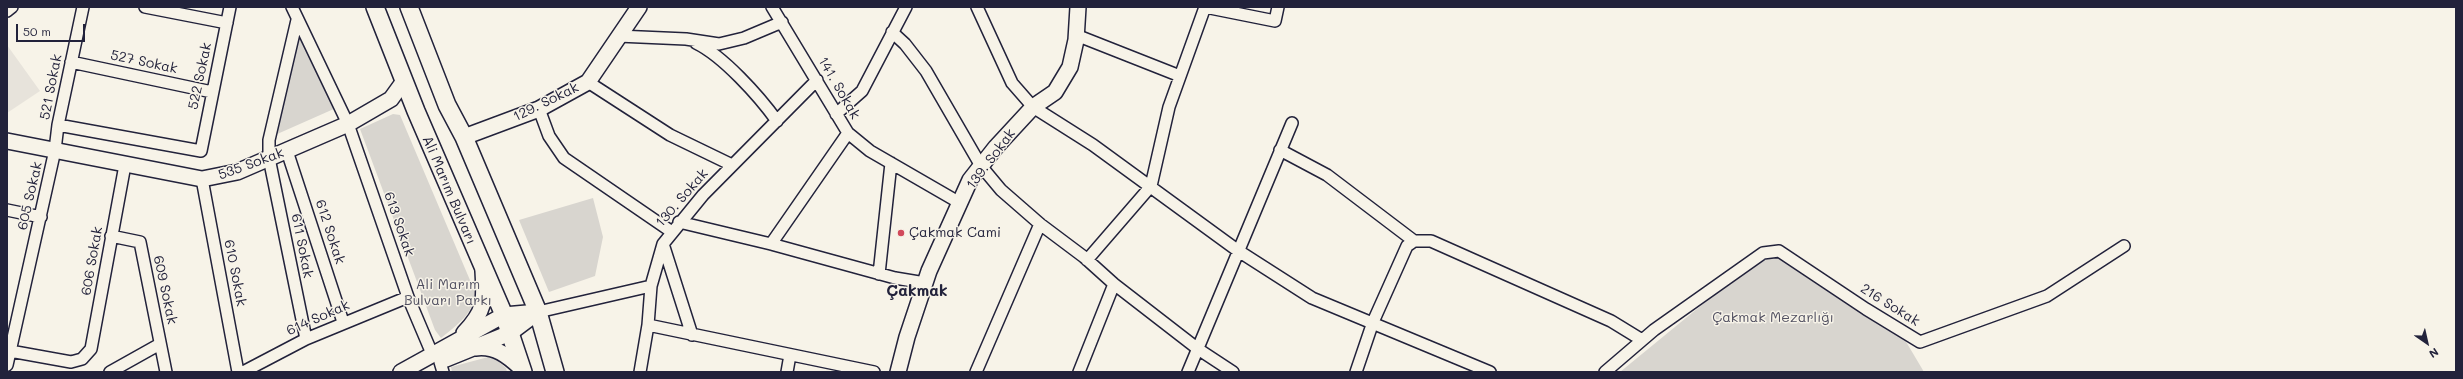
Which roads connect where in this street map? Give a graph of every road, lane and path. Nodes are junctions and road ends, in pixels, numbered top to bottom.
1 (12, 7) edge
2 (83, 7) edge
3 (145, 7) edge
4 (230, 7) edge
5 (292, 7) edge
6 (375, 7) edge
7 (409, 7) edge
8 (639, 7) edge
9 (772, 7) edge
10 (977, 7) edge
11 (1078, 7) edge
12 (1205, 7) edge
13 (1278, 7) edge
14 (903, 8) edge
15 (7, 11) edge
16 (297, 20) junction
17 (782, 22) junction
18 (227, 23) junction
19 (892, 32) junction
20 (1076, 35) junction
21 (618, 36) junction
22 (686, 39) junction
23 (71, 62) junction
24 (1180, 76) junction
25 (817, 80) junction
26 (404, 81) junction
27 (588, 82) junction
28 (212, 92) junction
29 (392, 99) junction
30 (1033, 107) junction
31 (539, 109) junction
32 (416, 111) junction
33 (836, 114) junction
34 (777, 121) junction
35 (1292, 123) dead end
36 (348, 124) junction
37 (58, 125) junction
38 (848, 133) junction
39 (464, 137) junction
40 (7, 141) edge
41 (55, 150) junction
42 (1280, 150) junction
43 (287, 151) junction
44 (269, 158) junction
45 (891, 163) junction
46 (125, 165) junction
47 (732, 166) junction
48 (981, 166) junction
49 (202, 179) junction
50 (1152, 186) junction
51 (960, 203) junction
52 (7, 210) edge
53 (41, 217) junction
54 (679, 222) junction
55 (1040, 224) junction
56 (672, 232) junction
57 (111, 236) junction
58 (1414, 241) junction
59 (662, 244) junction
60 (771, 244) junction
61 (2124, 246) dead end
62 (1237, 250) junction
63 (1087, 260) junction
64 (483, 270) junction
65 (879, 274) junction
66 (925, 283) junction
67 (1114, 284) junction
68 (651, 286) junction
69 (408, 297) junction
70 (538, 312) junction
71 (504, 315) junction
72 (343, 322) junction
73 (1373, 322) junction
74 (648, 325) junction
75 (510, 333) junction
76 (692, 335) junction
77 (306, 339) junction
78 (1642, 340) junction
79 (160, 344) junction
80 (459, 347) junction
81 (1198, 348) junction
82 (10, 351) junction
83 (790, 355) junction
84 (439, 363) edge
85 (7, 365) edge
86 (522, 370) edge
87 (110, 372) edge
88 (166, 372) edge
89 (238, 372) edge
90 (243, 372) edge
91 (401, 372) edge
92 (420, 372) edge
93 (555, 372) edge
94 (640, 372) edge
95 (787, 372) edge
96 (874, 372) edge
97 (898, 372) edge
98 (976, 372) edge
99 (1079, 372) edge
100 (1188, 372) edge
101 (1233, 372) edge
102 (1356, 372) edge
103 (1490, 372) edge
104 (1605, 372) edge

1 - 15 street
2 - 23 street, 521 Sokak
3 - 18 street
4 - 18 street, 522 Sokak
5 - 16 street, 613 Sokak
6 - 26 main road, Ali Marım Bulvarı
7 - 39 main road
8 - 21 street, 129. Sokak
9 - 17 street, 141. Sokak
10 - 30 street
11 - 20 street, 139. Sokak
12 - 13 street
12 - 24 street
14 - 19 street
16 - 36 street, 613 Sokak
16 - 44 street, 611 Sokak
17 - 22 street
17 - 25 street, 141. Sokak
18 - 28 street, 522 Sokak
19 - 33 street
19 - 48 street
20 - 24 street
20 - 30 street, 139. Sokak
21 - 22 street
21 - 27 street, 129. Sokak
22 - 34 street
23 - 28 street, 527 Sokak
23 - 37 street, 521 Sokak
24 - 50 street
25 - 33 street, 141. Sokak
25 - 34 street, 130. Sokak
26 - 29 street
26 - 32 main road, Ali Marım Bulvarı
27 - 31 street, 129. Sokak
27 - 47 street
28 - 37 street, 522 Sokak
29 - 32 street
29 - 36 street, 535 Sokak
30 - 48 street, 139. Sokak
30 - 50 street
31 - 39 street, 129. Sokak
31 - 56 street
32 - 64 main road, Ali Marım Bulvarı
33 - 38 street, 141. Sokak
34 - 47 street, 130. Sokak
35 - 42 street
36 - 43 street, 535 Sokak
36 - 69 street, 613 Sokak
37 - 41 street, 521 Sokak
38 - 45 street, 141. Sokak
38 - 60 street
39 - 70 main road
40 - 41 street, 535 Sokak
41 - 46 street, 535 Sokak
41 - 53 street, 605 Sokak
42 - 58 street
42 - 62 street
43 - 44 street, 535 Sokak
43 - 72 street, 612 Sokak
44 - 49 street, 535 Sokak
44 - 77 street, 611 Sokak
45 - 51 street, 141. Sokak
45 - 65 street
46 - 49 street, 535 Sokak
46 - 57 street, 606 Sokak
47 - 54 street, 130. Sokak
48 - 51 street, 139. Sokak
48 - 55 street
49 - 89 street, 610 Sokak
50 - 62 street
50 - 63 street
51 - 66 street, 139. Sokak
52 - 53 street
53 - 82 street, 605 Sokak
54 - 56 street, 130. Sokak
54 - 60 street
55 - 63 street
55 - 98 street
56 - 59 street, 130. Sokak
57 - 79 street, 609 Sokak
57 - 82 street, 606 Sokak
58 - 73 street
58 - 78 street
59 - 68 street, 130. Sokak
59 - 76 street
60 - 65 street
61 - 78 street, 216 Sokak
62 - 73 street
62 - 81 street
63 - 67 street
64 - 71 main road, Ali Marım Bulvarı
64 - 80 street
65 - 66 street
66 - 97 street, 139. Sokak
67 - 81 street
67 - 99 street
68 - 70 street
68 - 74 street, 130. Sokak
69 - 72 street, 614 Sokak
69 - 84 street, 613 Sokak
70 - 71 street
70 - 75 street
70 - 93 main road
71 - 75 main road, Ali Marım Bulvarı
71 - 80 street
72 - 77 street, 614 Sokak
73 - 102 street
73 - 103 street
74 - 76 street
74 - 94 street, 130. Sokak
75 - 80 street
75 - 86 main road, Ali Marım Bulvarı
76 - 83 street
77 - 90 street, 614 Sokak
78 - 104 street
79 - 87 street
79 - 88 street, 609 Sokak
80 - 84 street
80 - 86 street
81 - 100 street
81 - 101 street
82 - 85 street, 605 Sokak
83 - 95 street
83 - 96 street
84 - 91 street
84 - 92 street

